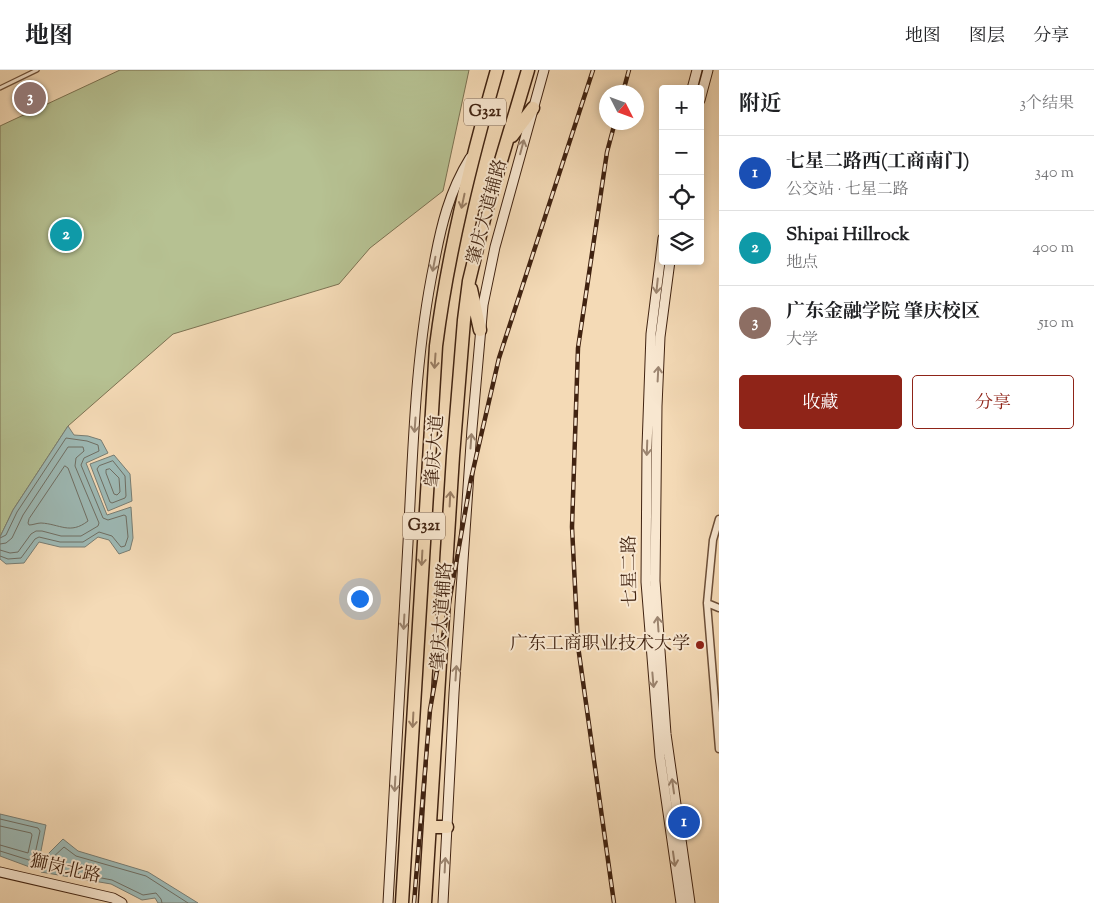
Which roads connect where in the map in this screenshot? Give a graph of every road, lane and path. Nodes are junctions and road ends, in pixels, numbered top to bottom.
1 (36, 70) edge
2 (497, 70) edge
3 (528, 70) edge
4 (544, 70) edge
5 (697, 70) edge
6 (708, 70) edge
7 (693, 85) edge
8 (704, 85) edge
9 (0, 88) edge
10 (533, 108) junction
11 (507, 142) junction
12 (473, 153) junction
13 (660, 265) edge
14 (669, 265) edge
15 (469, 281) junction
16 (480, 330) junction
17 (719, 520) edge
18 (706, 603) junction
19 (719, 608) edge
20 (719, 749) edge
21 (430, 827) junction
22 (447, 827) junction
23 (0, 872) edge
24 (426, 902) edge
25 (122, 903) edge
26 (388, 903) edge
27 (402, 903) edge
28 (443, 903) edge
29 (681, 903) edge
30 (690, 903) edge

1 - 9 lane
2 - 12 highway, 肇庆大道 / G321
3 - 11 highway, 肇庆大道 / G321
4 - 10 street, 肇庆大道辅路
5 - 7 street
6 - 8 street
10 - 11 highway
16 -> 10 street, 肇庆大道辅路
11 - 15 highway, 肇庆大道 / G321
12 -> 26 street
12 -> 27 highway, 肇庆大道 / G321
13 -> 29 street, 七星二路
30 -> 14 street, 七星二路
15 - 16 highway
21 -> 15 highway, 肇庆大道 / G321
22 -> 16 street, 肇庆大道辅路
17 - 18 street
18 - 19 street
18 - 20 street
21 - 22 highway
21 - 24 highway, 肇庆大道 / G321
28 -> 22 street, 肇庆大道辅路
23 - 25 street, 獅岗北路

